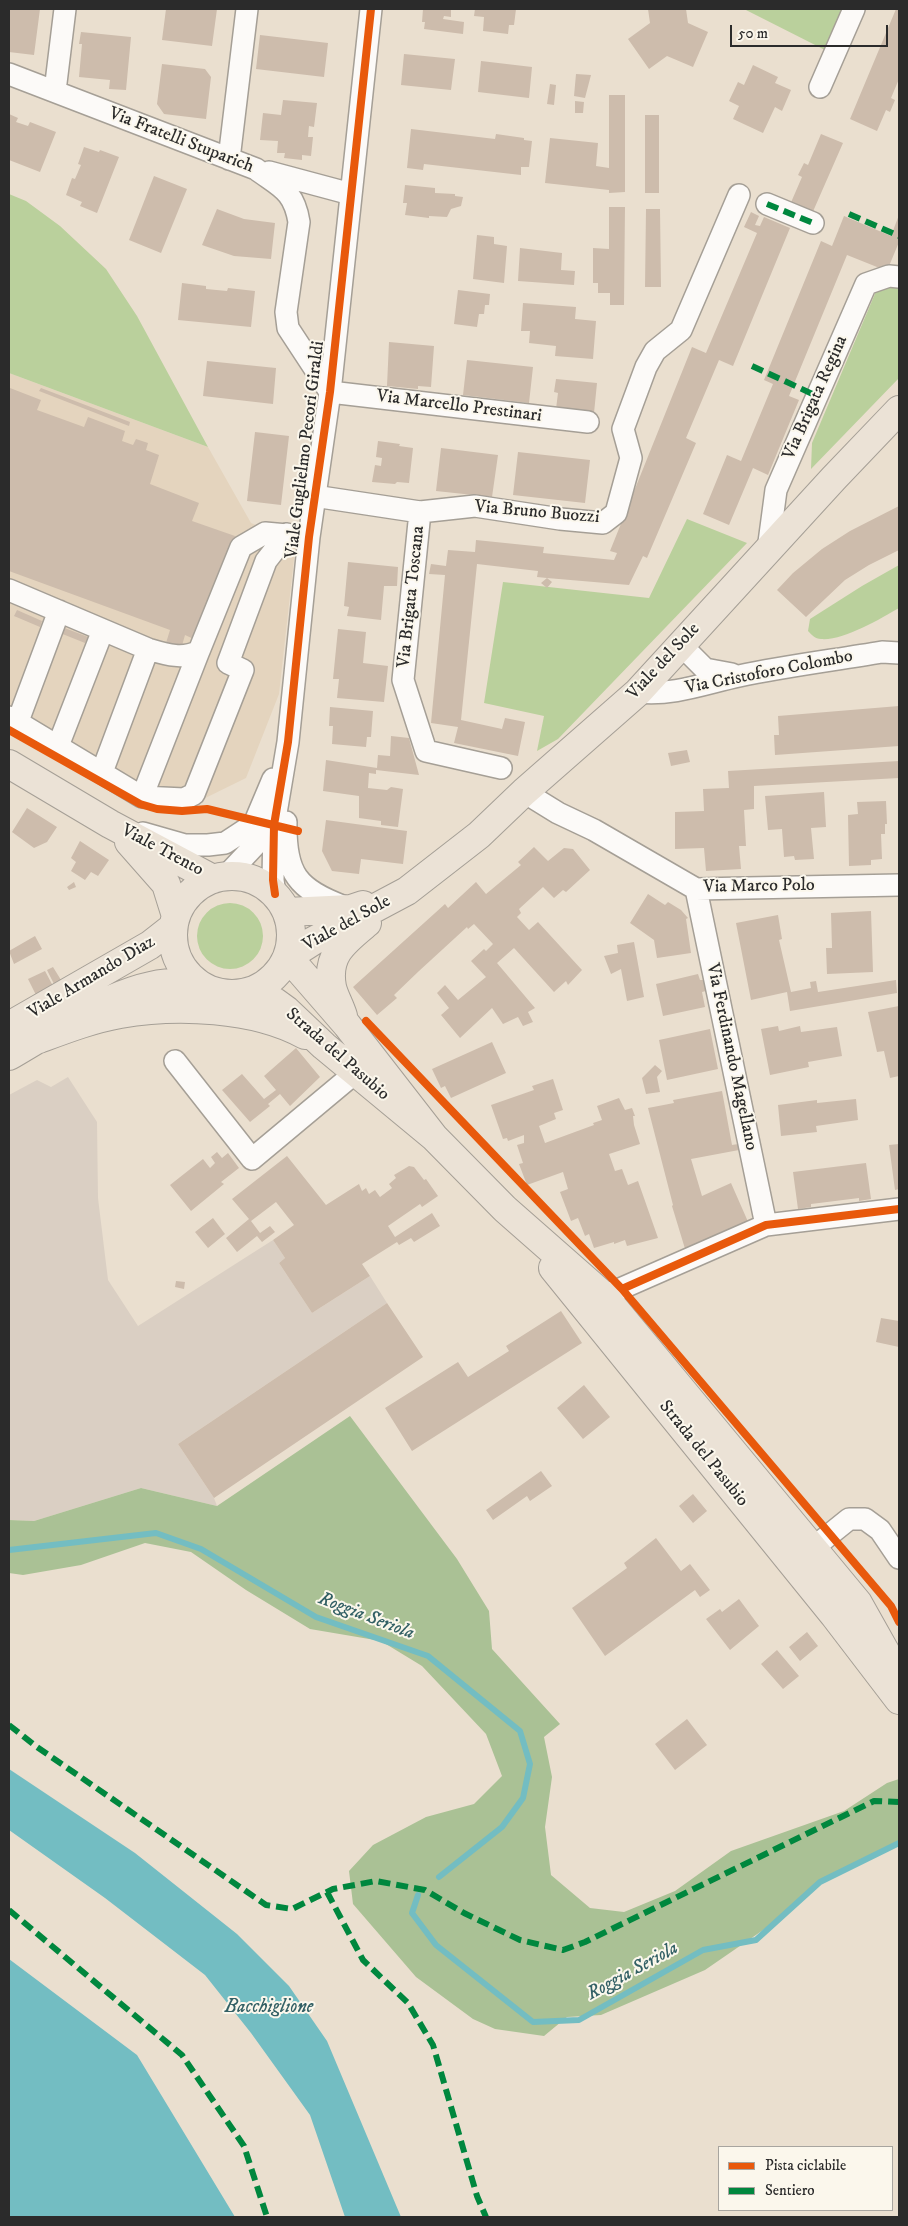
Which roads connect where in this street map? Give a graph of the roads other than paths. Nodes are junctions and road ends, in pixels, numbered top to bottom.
1 (65, 9) edge
2 (247, 9) edge
3 (372, 9) edge
4 (854, 9) edge
5 (9, 74) edge
6 (820, 88) dead end
7 (55, 91) junction
8 (229, 159) junction
9 (256, 169) junction
10 (352, 194) junction
11 (739, 195) dead end
12 (767, 204) dead end
13 (813, 223) dead end
14 (899, 277) edge
15 (330, 392) junction
16 (899, 410) edge
17 (588, 422) dead end
18 (314, 496) junction
19 (420, 512) junction
20 (287, 534) junction
21 (309, 537) junction
22 (768, 550) junction
23 (11, 596) edge
24 (59, 611) junction
25 (103, 630) junction
26 (899, 640) edge
27 (680, 644) junction
28 (148, 649) junction
29 (891, 652) edge
30 (196, 658) junction
31 (228, 663) junction
32 (740, 676) junction
33 (638, 692) junction
34 (14, 719) edge
35 (288, 742) junction
36 (58, 746) junction
37 (9, 764) edge
38 (502, 768) dead end
39 (102, 772) junction
40 (524, 792) junction
41 (142, 796) junction
42 (110, 824) junction
43 (274, 826) junction
44 (220, 877) junction
45 (899, 885) edge
46 (696, 889) junction
47 (407, 891) junction
48 (281, 903) junction
49 (351, 909) junction
50 (174, 921) junction
51 (288, 957) junction
52 (200, 985) junction
53 (231, 994) junction
54 (10, 1022) edge
55 (347, 1025) junction
56 (39, 1039) junction
57 (324, 1046) junction
58 (9, 1056) edge
59 (175, 1061) dead end
60 (355, 1073) junction
61 (434, 1137) junction
62 (505, 1209) junction
63 (899, 1209) edge
64 (766, 1225) junction
65 (604, 1296) junction
66 (813, 1548) junction
67 (899, 1558) edge
68 (899, 1676) edge
69 (899, 1700) edge

1 - 7 street
2 - 8 street
3 - 10 street, Viale Guglielmo Pecori Giraldi
4 - 6 street
5 - 7 street, Via Fratelli Stuparich
7 - 8 street, Via Fratelli Stuparich
8 - 9 street, Via Fratelli Stuparich
9 - 10 street
9 - 15 street, Via Fratelli Stuparich
10 - 15 street, Viale Guglielmo Pecori Giraldi
11 - 19 street, Via Bruno Buozzi
12 - 13 street
14 - 22 street, Via Brigata Regina
15 - 17 street, Via Marcello Prestinari
15 - 18 street, Viale Guglielmo Pecori Giraldi
16 - 22 main road, Viale del Sole
18 - 19 street, Via Bruno Buozzi
18 - 21 street, Viale Guglielmo Pecori Giraldi
19 - 38 street, Via Brigata Toscana
20 - 21 street
20 - 30 street
20 - 31 street
21 - 35 street, Viale Guglielmo Pecori Giraldi
22 - 27 main road, Viale del Sole
23 - 24 street
24 - 25 street
24 - 34 street
25 - 28 street
25 - 36 street
26 - 29 street
27 - 32 street
27 - 33 main road, Viale del Sole
28 - 30 street
28 - 39 street
29 - 32 street, Via Cristoforo Colombo
30 - 31 street
30 - 41 street
31 - 41 street
32 - 33 street, Via Cristoforo Colombo
33 - 40 main road, Viale del Sole
34 - 36 street
35 - 42 street
35 - 43 street, Viale Guglielmo Pecori Giraldi
35 - 49 street
36 - 39 street
37 - 42 main road, Viale Trento
39 - 41 street
40 - 46 street, Via Marco Polo
40 - 47 main road, Viale del Sole
42 - 44 main road, Viale Trento
42 - 50 main road, Viale Trento
43 - 44 street
43 - 48 street, Viale Guglielmo Pecori Giraldi
44 - 48 main road
44 - 50 main road
45 - 46 street, Via Marco Polo
46 - 64 street, Via Ferdinando Magellano
47 - 49 main road, Viale del Sole
47 - 51 main road, Viale del Sole
47 - 55 main road
48 - 49 main road, Viale del Sole
48 - 51 main road, Strada del Pasubio
50 - 52 main road, Strada del Pasubio
50 - 54 main road, Viale Armando Diaz
51 - 53 main road, Strada del Pasubio
51 - 55 main road, Strada del Pasubio
52 - 53 main road, Strada del Pasubio
52 - 56 main road, Viale Armando Diaz
53 - 57 main road, Strada del Pasubio
55 - 61 main road, Strada del Pasubio
56 - 57 main road
56 - 58 main road, Viale Armando Diaz
57 - 60 main road, Strada del Pasubio
59 - 60 street
60 - 61 main road, Strada del Pasubio
61 - 62 main road, Strada del Pasubio
62 - 65 main road, Strada del Pasubio
62 - 69 main road, Strada del Pasubio
63 - 64 street
64 - 65 street
65 - 66 main road, Strada del Pasubio
66 - 67 street
66 - 68 main road, Strada del Pasubio

